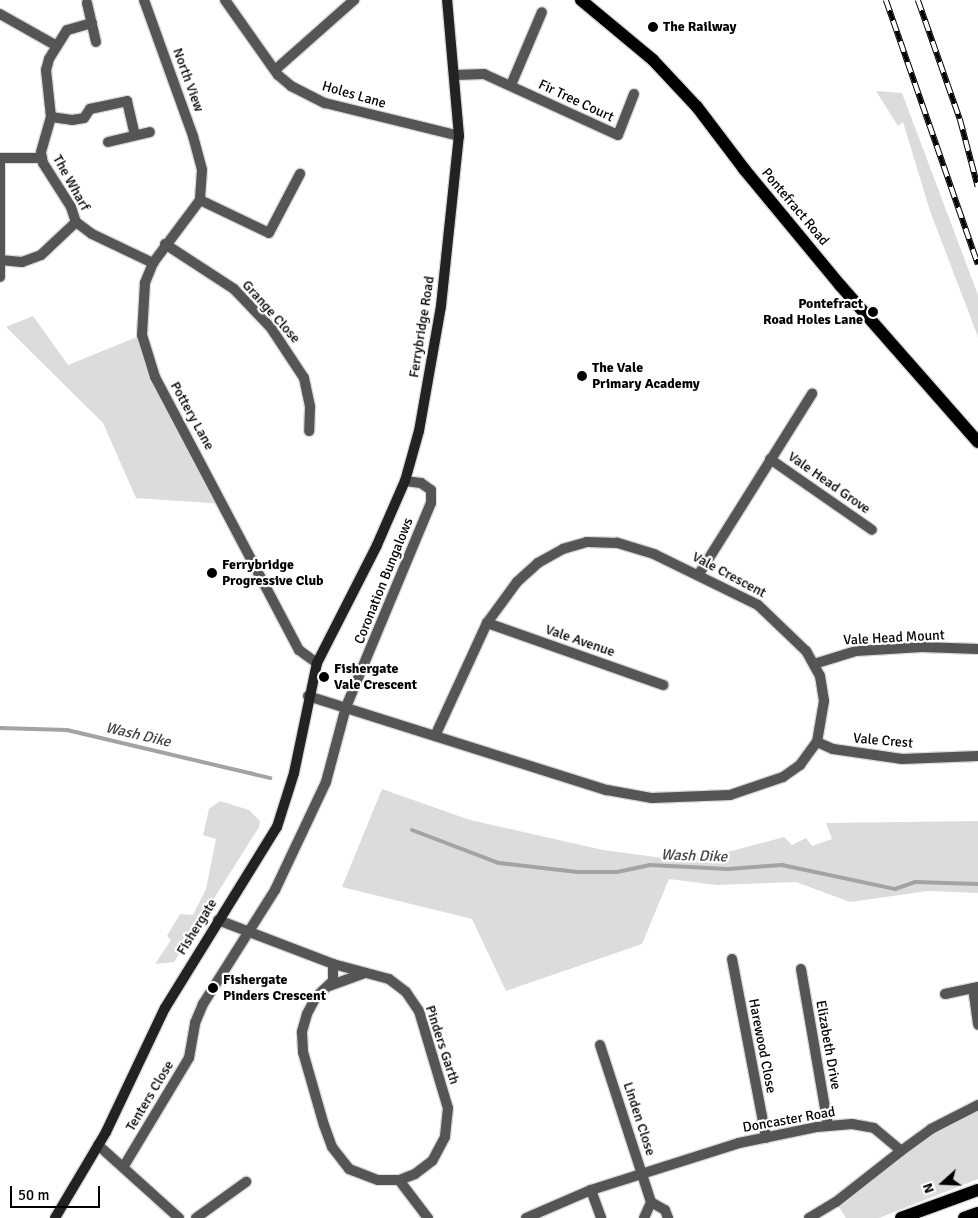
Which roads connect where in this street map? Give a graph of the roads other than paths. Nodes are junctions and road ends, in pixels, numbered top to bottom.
1 (144, 0) edge
2 (225, 0) edge
3 (354, 0) edge
4 (447, 0) edge
5 (581, 0) edge
6 (87, 3) dead end
7 (542, 12) dead end
8 (0, 14) edge
9 (92, 23) junction
10 (96, 42) dead end
11 (57, 46) junction
12 (275, 70) junction
13 (456, 75) junction
14 (511, 85) junction
15 (634, 94) dead end
16 (51, 117) junction
17 (150, 132) dead end
18 (135, 135) junction
19 (459, 136) junction
20 (108, 142) dead end
21 (0, 158) edge
22 (42, 158) junction
23 (300, 174) dead end
24 (200, 200) junction
25 (76, 222) junction
26 (165, 244) junction
27 (0, 260) edge
28 (153, 262) junction
29 (0, 277) edge
30 (812, 394) dead end
31 (309, 430) dead end
32 (978, 442) edge
33 (770, 459) junction
34 (405, 481) junction
35 (872, 530) dead end
36 (699, 574) junction
37 (487, 623) junction
38 (327, 638) joint
39 (978, 649) edge
40 (317, 663) junction
41 (814, 664) junction
42 (663, 685) dead end
43 (308, 696) junction
44 (346, 708) junction
45 (435, 736) junction
46 (817, 742) junction
47 (978, 756) edge
48 (218, 920) junction
49 (249, 933) junction
50 (732, 959) dead end
51 (333, 964) junction
52 (801, 969) dead end
53 (365, 973) junction
54 (975, 987) edge
55 (326, 988) junction
56 (945, 994) dead end
57 (978, 1025) edge
58 (600, 1046) dead end
59 (978, 1105) edge
60 (828, 1126) junction
61 (766, 1138) junction
62 (98, 1145) junction
63 (901, 1151) junction
64 (124, 1166) junction
65 (643, 1174) junction
66 (399, 1180) junction
67 (246, 1182) dead end
68 (591, 1190) junction
69 (978, 1190) edge
70 (651, 1202) junction
71 (978, 1213) edge
72 (55, 1218) edge
73 (178, 1218) edge
74 (196, 1218) edge
75 (428, 1218) edge
76 (526, 1218) edge
77 (601, 1218) edge
78 (644, 1218) edge
79 (668, 1218) edge
80 (809, 1218) edge
81 (901, 1218) edge
82 (964, 1218) edge

1 - 24 street, North View
2 - 12 street, Holes Lane
3 - 12 street
4 - 13 main road, Ferrybridge Road
5 - 32 main road, Pontefract Road
6 - 9 street
7 - 14 street
8 - 11 street
9 - 10 street
9 - 11 street, The Wharf
11 - 16 street, The Wharf
12 - 19 street, Holes Lane
13 - 14 street, Fir Tree Court
13 - 19 main road, Ferrybridge Road
14 - 15 street, Fir Tree Court
16 - 18 street
16 - 22 street, The Wharf
17 - 18 street
18 - 20 street
19 - 34 main road, Ferrybridge Road
21 - 22 street
21 - 27 street
22 - 25 street, The Wharf
23 - 24 street
24 - 26 street, Pottery Lane
25 - 27 street
25 - 28 street, The Wharf
26 - 28 street, Pottery Lane
26 - 31 street, Grange Close
27 - 29 street
28 - 40 street, Pottery Lane
30 - 33 street, Vale Head Grove
33 - 35 street, Vale Head Grove
33 - 36 street, Vale Head Grove
34 - 38 main road, Ferrybridge Road
34 - 44 street, Coronation Bungalows
36 - 37 street, Vale Crescent
36 - 41 street, Vale Crescent
37 - 42 street, Vale Avenue
37 - 45 street, Vale Crescent
38 - 40 main road, Fishergate
39 - 41 street, Vale Head Mount
40 - 43 main road, Fishergate
41 - 46 street, Vale Crescent
43 - 44 street, Vale Crescent
43 - 48 main road, Fishergate
44 - 45 street, Vale Crescent
44 - 49 street
45 - 46 street, Vale Crescent
46 - 47 street, Vale Crest
48 - 49 street, Pinders Garth
48 - 62 main road, Fishergate
49 - 51 street, Pinders Garth
49 - 64 street, Tenters Close
50 - 61 street, Harewood Close
51 - 53 street, Pinders Garth
51 - 55 street
52 - 60 street, Elizabeth Drive
53 - 55 street
53 - 66 street, Pinders Garth
54 - 56 street
54 - 57 street
55 - 66 street
58 - 65 street, Linden Close
59 - 63 street
60 - 61 street, Doncaster Road
60 - 63 street, Doncaster Road
61 - 65 street, Doncaster Road
62 - 64 street
62 - 72 main road, Fishergate
63 - 80 street
64 - 73 street
65 - 68 street, Doncaster Road
65 - 70 street, Linden Close
66 - 75 street
67 - 74 street
68 - 76 street, Doncaster Road
68 - 77 street
69 - 81 main road
70 - 78 street
70 - 79 street
71 - 82 main road

